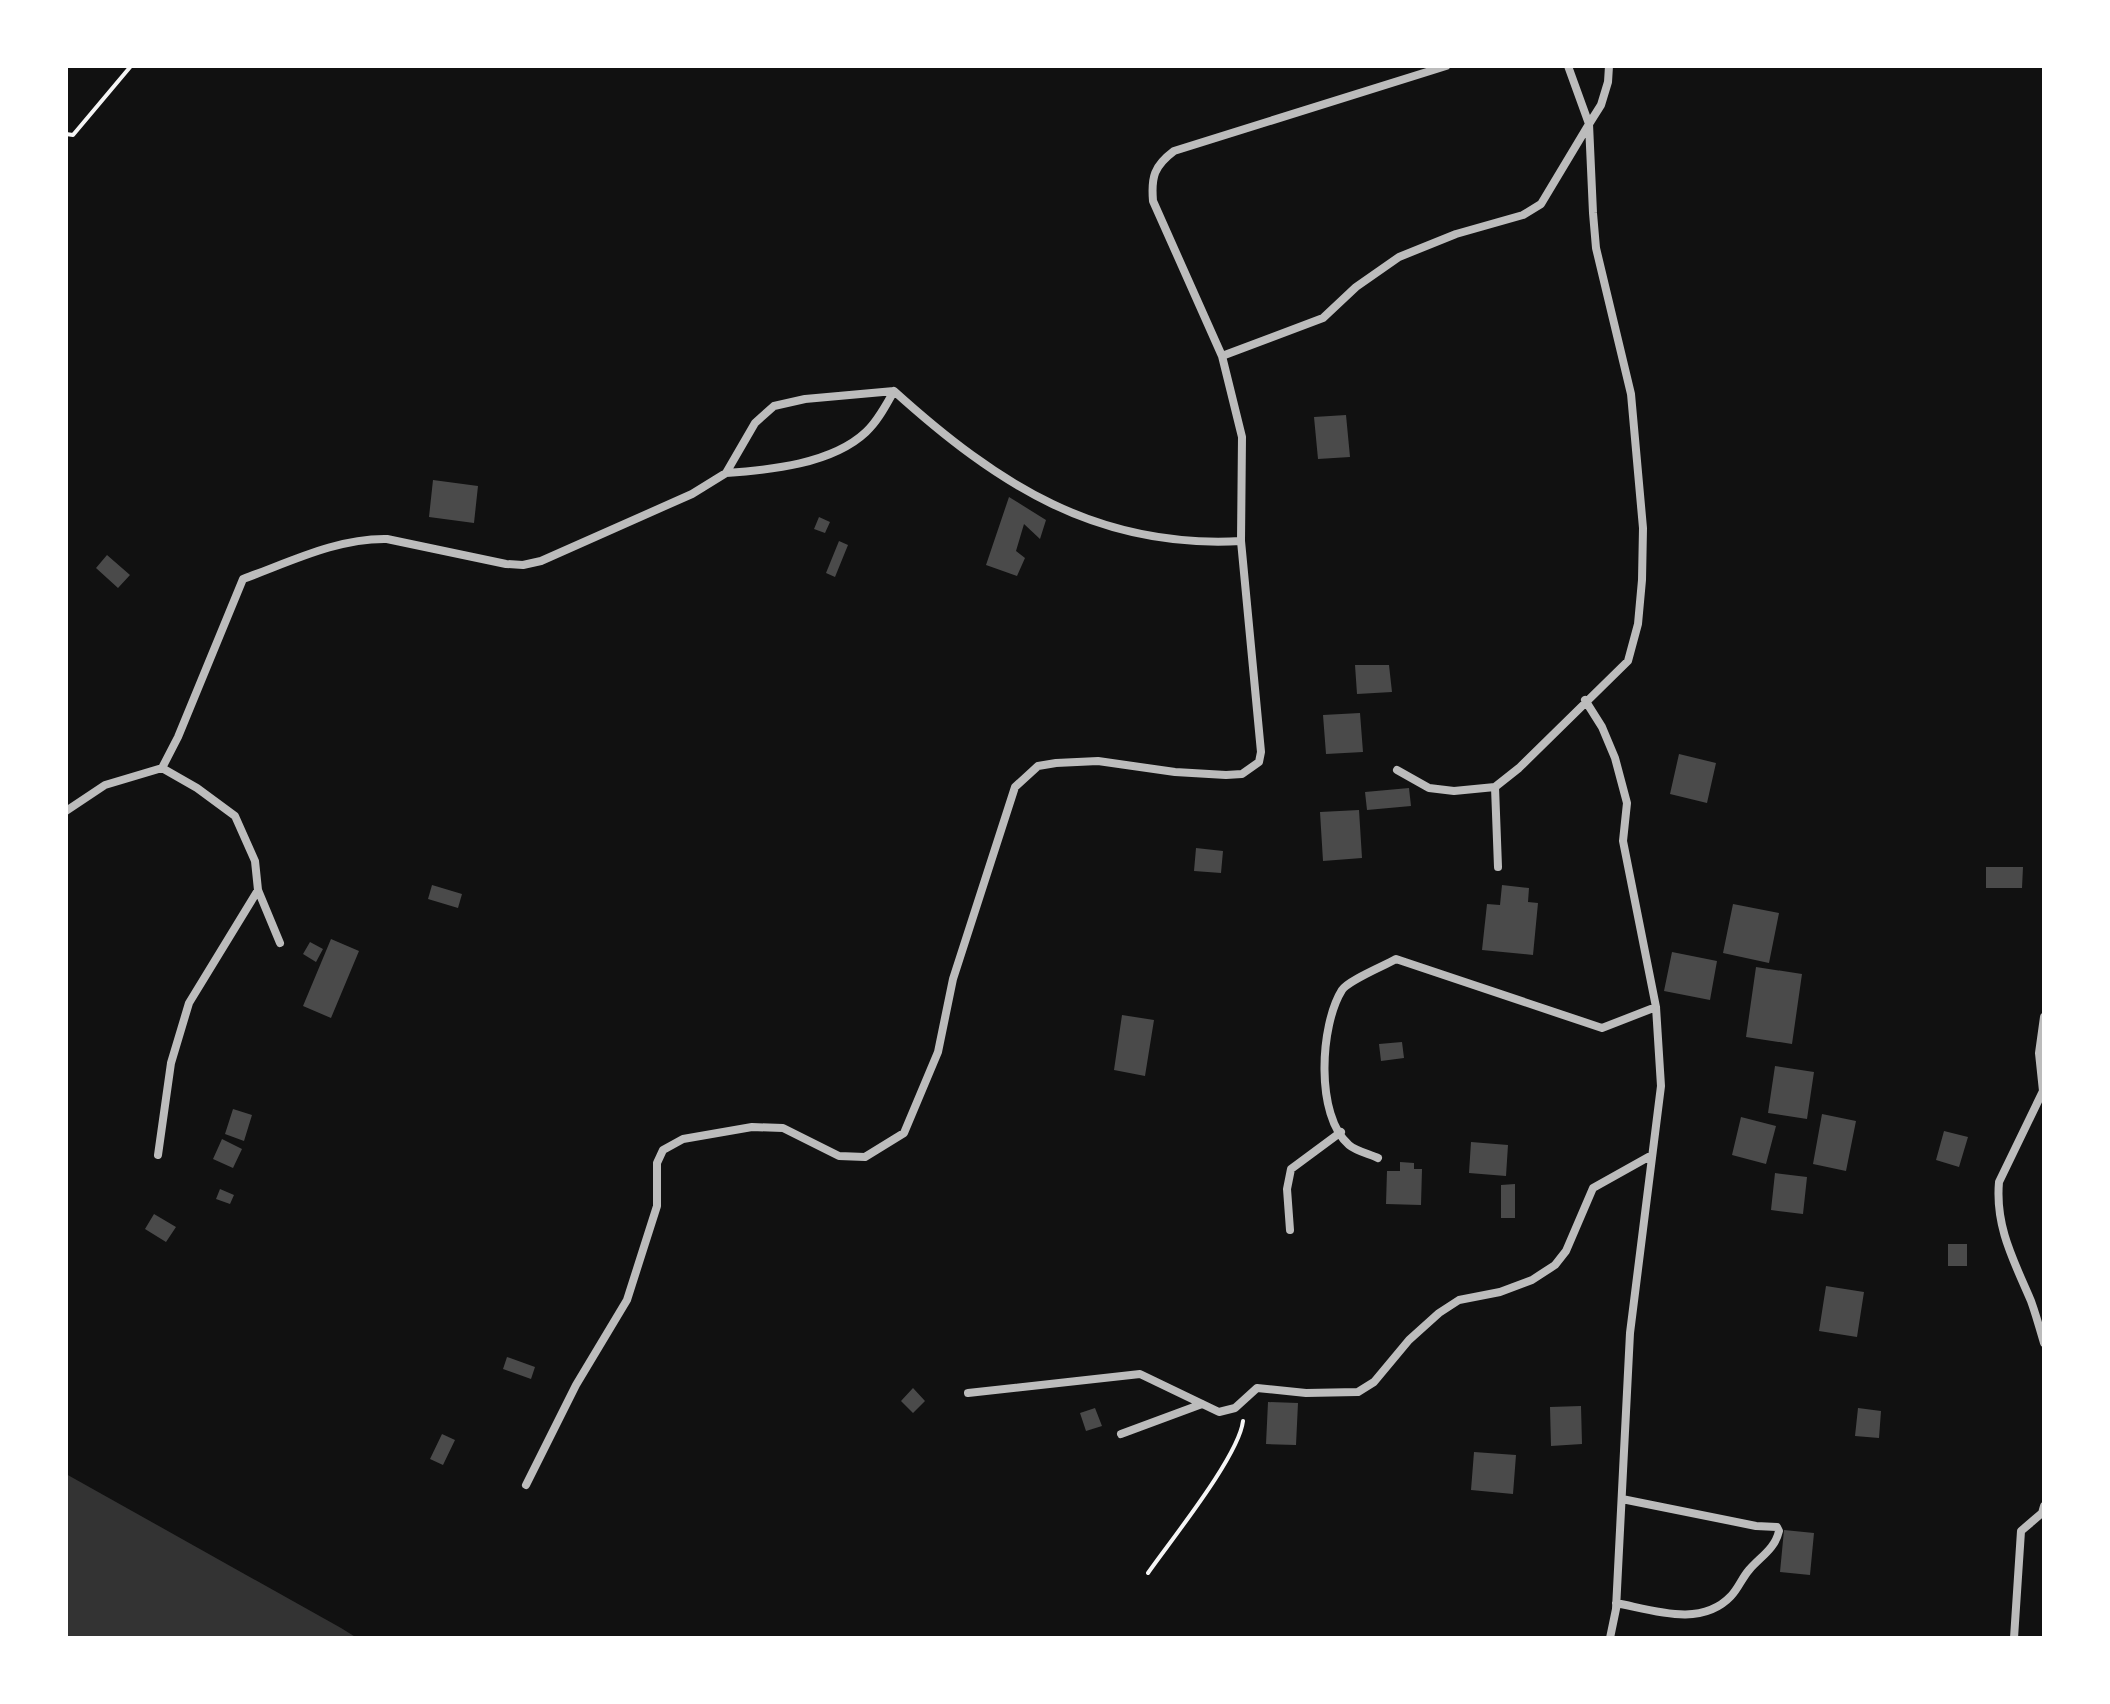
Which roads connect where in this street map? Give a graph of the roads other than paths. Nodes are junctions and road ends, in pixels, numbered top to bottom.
1 (1446, 66) edge
2 (1568, 66) edge
3 (1609, 66) edge
4 (1589, 124) junction
5 (1222, 356) junction
6 (894, 391) junction
7 (726, 473) junction
8 (1241, 541) junction
9 (1585, 700) junction
10 (162, 768) junction
11 (1397, 770) dead end
12 (1495, 787) junction
13 (66, 811) edge
14 (1498, 867) dead end
15 (258, 890) junction
16 (280, 943) dead end
17 (1656, 1007) junction
18 (2044, 1017) edge
19 (1341, 1132) junction
20 (158, 1155) dead end
21 (1652, 1155) junction
22 (1378, 1158) dead end
23 (1290, 1230) dead end
24 (2044, 1343) edge
25 (968, 1393) dead end
26 (1202, 1404) junction
27 (1121, 1434) dead end
28 (526, 1485) dead end
29 (1622, 1499) junction
30 (2043, 1511) edge
31 (1616, 1603) junction
32 (1610, 1638) edge
33 (2014, 1638) edge

1 - 5 street
2 - 4 street
3 - 4 street
4 - 5 street
4 - 9 street
5 - 8 street
6 - 7 street
6 - 7 street
6 - 8 street
7 - 10 street
8 - 28 street
9 - 12 street
9 - 17 street
10 - 13 street
10 - 15 street
11 - 12 street
12 - 14 street
15 - 16 street
15 - 20 street
17 - 19 street
17 - 21 street
18 - 24 street
19 - 22 street
19 - 23 street
21 - 26 street
21 - 29 street
25 - 26 street
26 - 27 street
29 - 31 street
29 - 31 street
30 - 33 street
31 - 32 street

